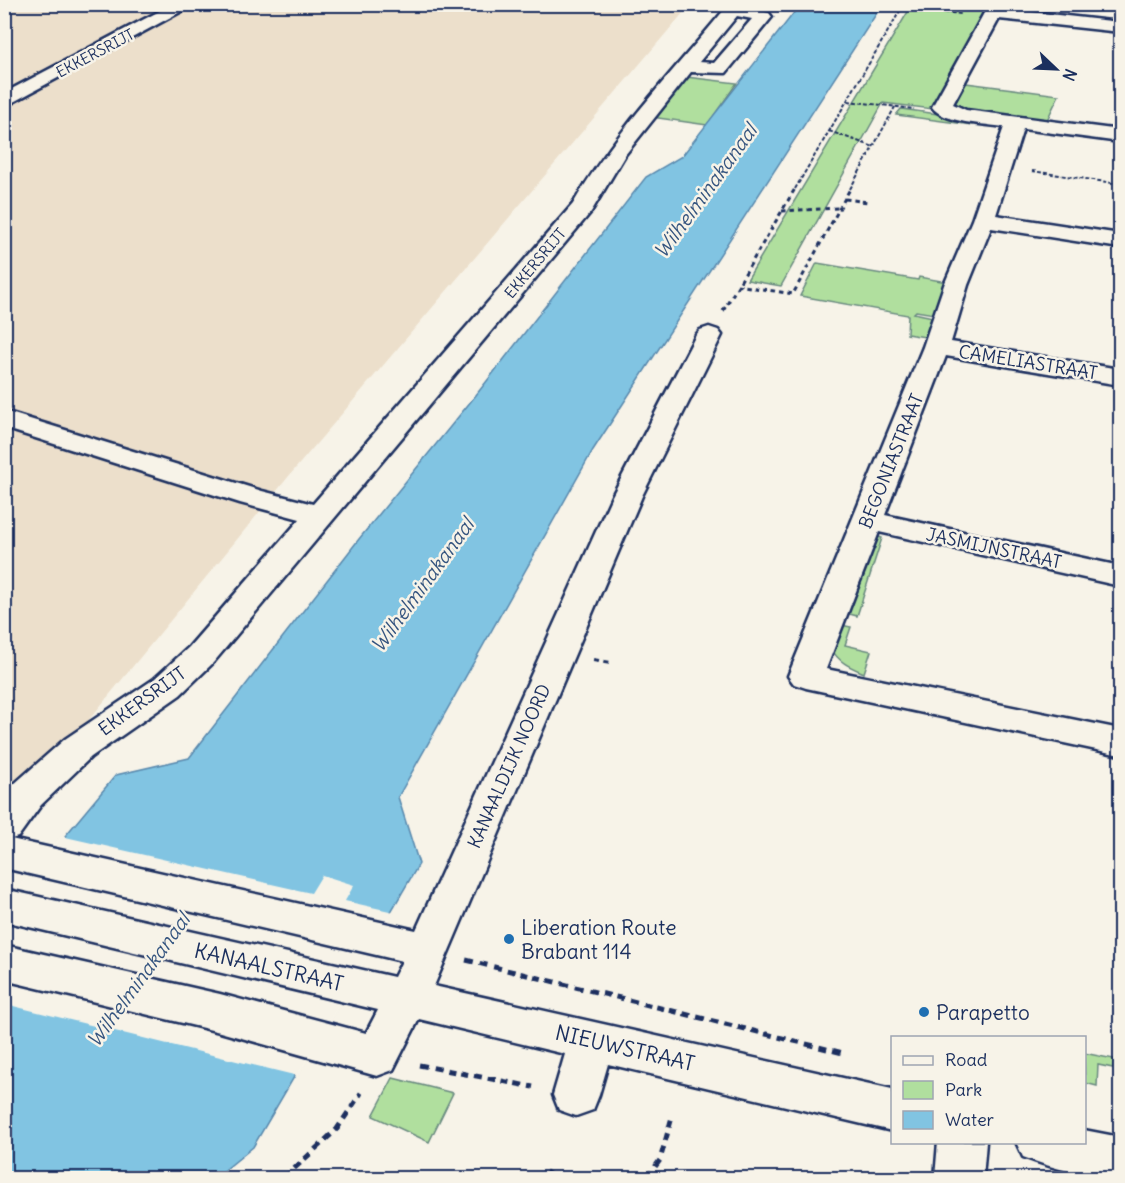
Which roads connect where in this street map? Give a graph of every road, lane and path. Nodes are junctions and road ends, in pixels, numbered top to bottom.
1 (187, 4) edge
2 (903, 6) edge
3 (735, 7) edge
4 (994, 12) edge
5 (1120, 27) edge
6 (684, 66) junction
7 (4, 101) edge
8 (848, 101) junction
9 (895, 107) junction
10 (962, 115) junction
11 (1015, 123) junction
12 (830, 131) junction
13 (1120, 136) edge
14 (874, 147) junction
15 (1001, 166) junction
16 (1120, 184) edge
17 (845, 199) junction
18 (868, 202) dead end
19 (840, 208) junction
20 (782, 211) junction
21 (983, 220) junction
22 (1120, 240) edge
23 (737, 285) junction
24 (709, 335) joint
25 (936, 346) junction
26 (1120, 377) edge
27 (4, 419) edge
28 (322, 515) junction
29 (867, 520) junction
30 (1120, 576) edge
31 (1120, 742) edge
32 (4, 827) edge
33 (21, 857) edge
34 (4, 905) edge
35 (428, 950) junction
36 (4, 962) edge
37 (358, 988) joint
38 (407, 998) junction
39 (592, 1040) junction
40 (845, 1054) dead end
41 (377, 1056) junction
42 (576, 1095) joint
43 (891, 1110) edge
44 (672, 1117) dead end
45 (962, 1144) edge
46 (1045, 1144) edge
47 (1120, 1159) edge
48 (549, 1171) dead end
49 (284, 1179) edge
50 (545, 1179) edge
51 (647, 1179) edge
52 (959, 1179) edge

1 - 7 street, EKKERSRIJT
2 - 4 path
2 - 8 path
3 - 6 street, EKKERSRIJT
3 - 6 street
4 - 5 street
4 - 10 street
6 - 28 street, EKKERSRIJT
8 - 9 path
8 - 12 path
9 - 10 path
9 - 14 path
10 - 11 street
11 - 13 street
11 - 15 street, BEGONIASTRAAT
12 - 14 path
12 - 20 path
14 - 17 path
15 - 16 path
15 - 21 street, BEGONIASTRAAT
17 - 18 path
17 - 19 path
19 - 20 path
19 - 23 path
20 - 23 path
21 - 22 street
21 - 25 street, BEGONIASTRAAT
23 - 24 path
24 - 35 street, KANAALDIJK NOORD
25 - 26 street, CAMELIASTRAAT
25 - 29 street, BEGONIASTRAAT
27 - 28 street
28 - 32 street, EKKERSRIJT
29 - 30 street, JASMIJNSTRAAT
29 - 31 street, BEGONIASTRAAT
33 - 35 street
34 - 37 street, KANAALSTRAAT
35 - 38 street, KANAALDIJK NOORD
35 - 40 path
36 - 41 street
37 - 38 street, NIEUWSTRAAT
38 - 39 street, NIEUWSTRAAT
38 - 41 street, KANAALDIJK NOORD
39 - 42 street
39 - 43 street, NIEUWSTRAAT
41 - 42 path
41 - 49 path
44 - 51 path
45 - 52 street
46 - 47 street
48 - 50 path

